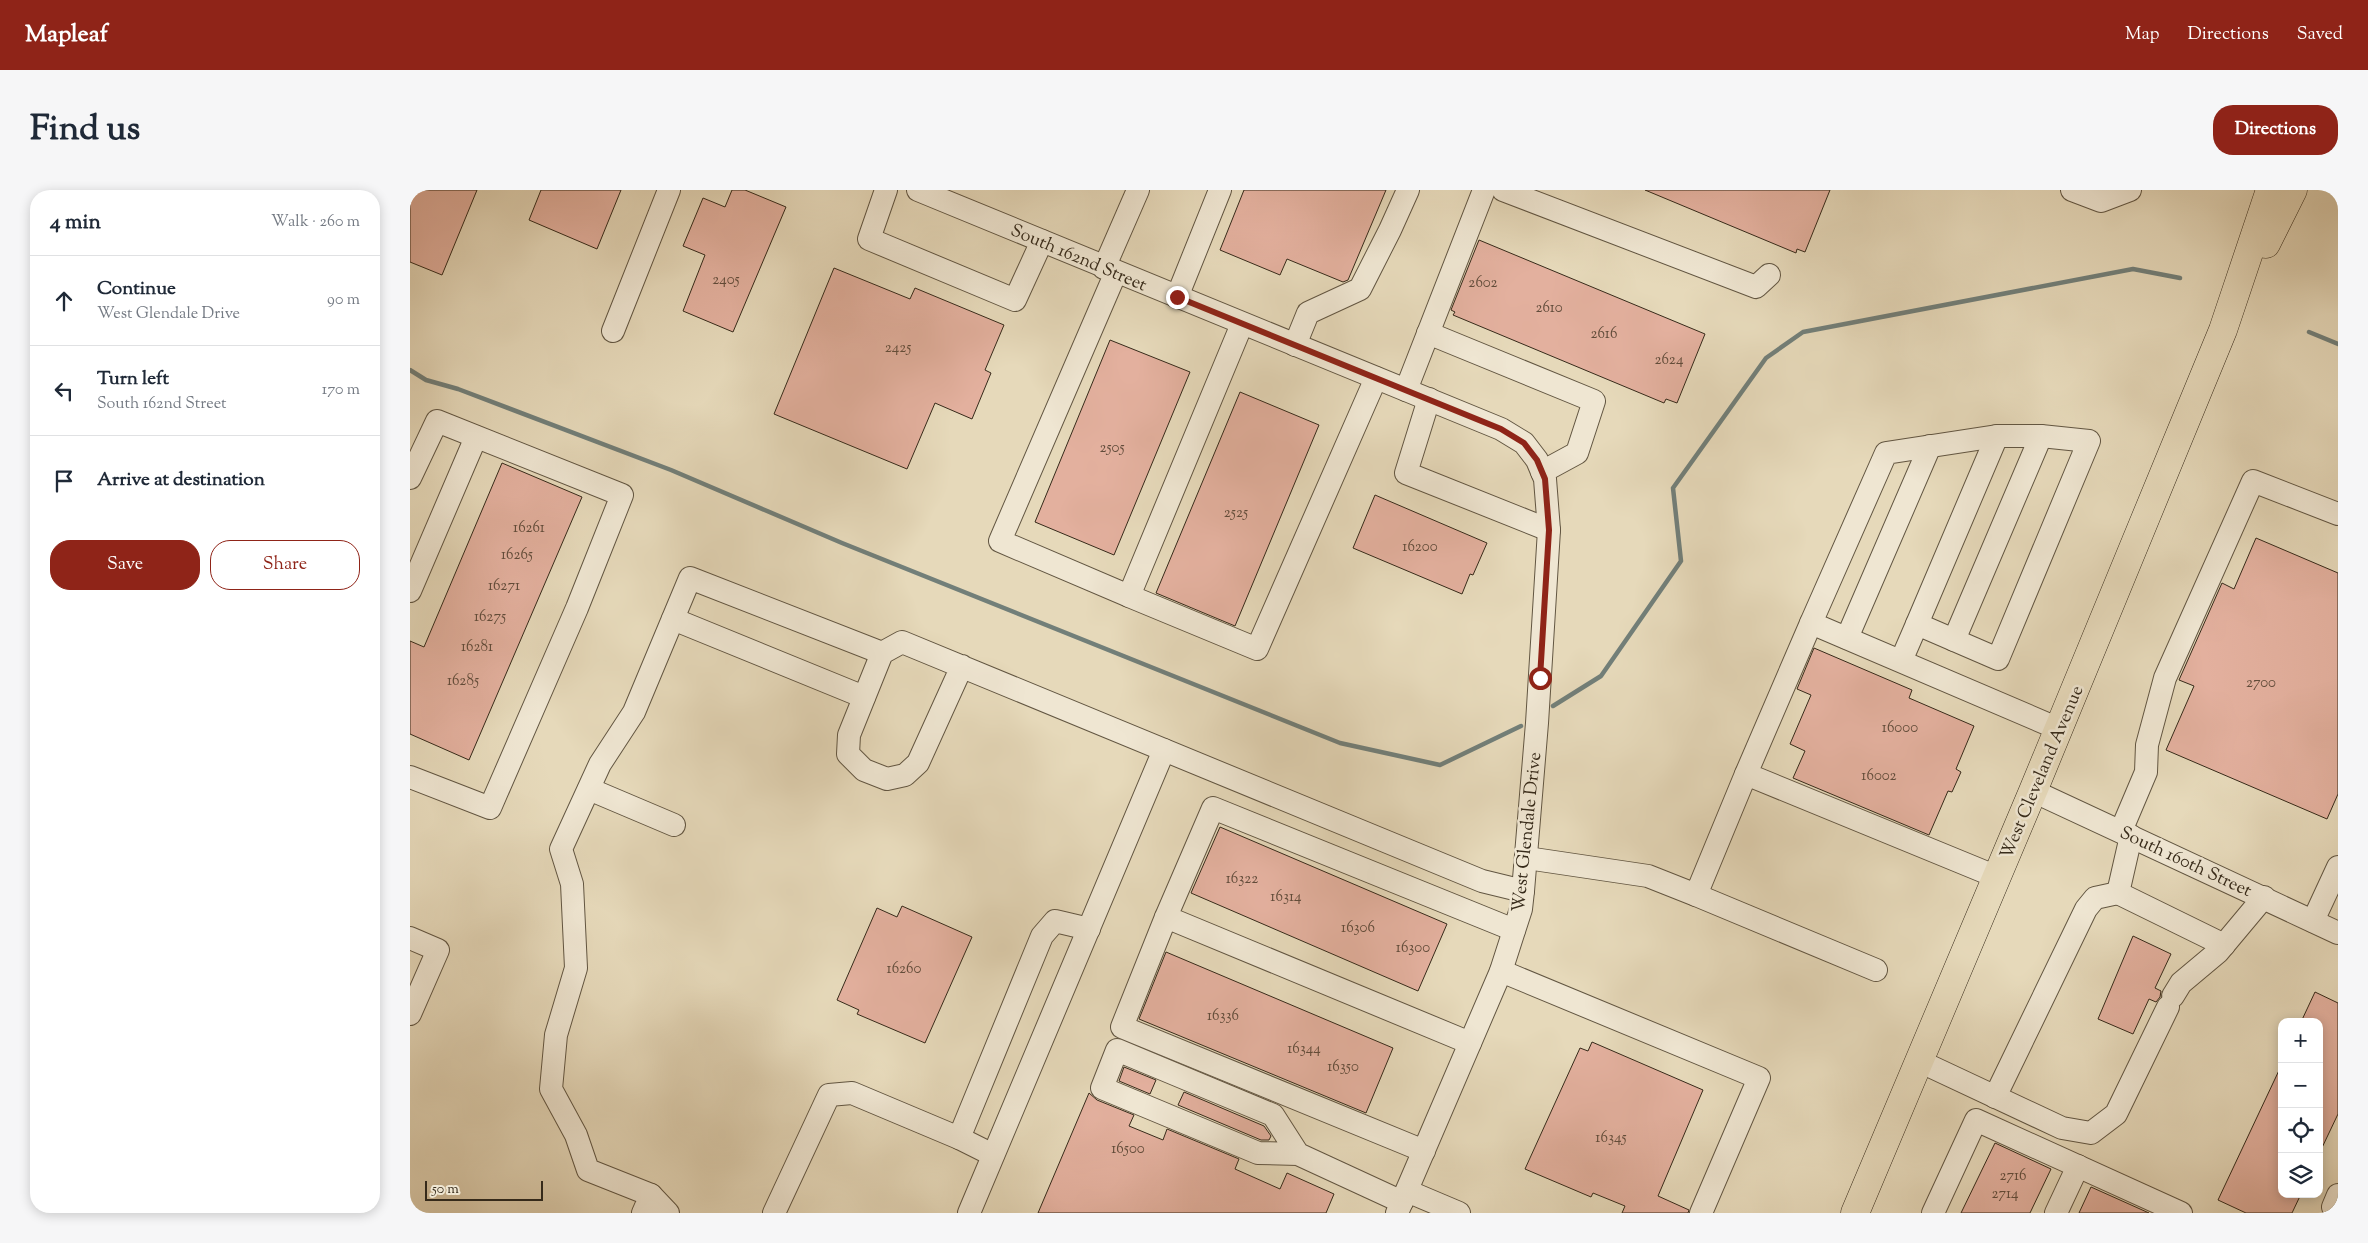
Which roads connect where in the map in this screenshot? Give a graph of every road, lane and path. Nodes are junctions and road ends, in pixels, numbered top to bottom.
1 (669, 190) edge
2 (886, 190) edge
3 (918, 190) edge
4 (1138, 190) edge
5 (1220, 190) edge
6 (1408, 190) edge
7 (1484, 190) edge
8 (1503, 190) edge
9 (2072, 190) edge
10 (2130, 190) edge
11 (2270, 190) edge
12 (2293, 190) edge
13 (959, 198) edge
14 (1042, 241) junction
15 (1110, 270) junction
16 (1769, 275) dead end
17 (1177, 297) junction
18 (1242, 324) junction
19 (2223, 330) junction
20 (613, 331) dead end
21 (1428, 333) junction
22 (1295, 345) junction
23 (1376, 378) junction
24 (1406, 390) junction
25 (1429, 400) junction
26 (1997, 436) junction
27 (2041, 436) junction
28 (476, 437) junction
29 (1930, 446) junction
30 (1540, 466) junction
31 (410, 478) edge
32 (2338, 514) edge
33 (1549, 530) junction
34 (410, 591) edge
35 (1129, 596) junction
36 (673, 619) junction
37 (1811, 623) junction
38 (1917, 624) junction
39 (1847, 638) junction
40 (1954, 640) junction
41 (882, 653) junction
42 (1901, 661) junction
43 (962, 666) junction
44 (864, 697) junction
45 (2059, 729) junction
46 (1164, 750) junction
47 (1746, 774) junction
48 (410, 777) edge
49 (589, 789) junction
50 (2033, 790) junction
51 (674, 825) dead end
52 (2126, 833) junction
53 (1526, 858) junction
54 (2338, 867) edge
55 (1997, 877) junction
56 (1523, 891) junction
57 (2118, 893) junction
58 (1696, 895) junction
59 (2264, 898) junction
60 (1166, 917) junction
61 (2313, 921) junction
62 (1089, 929) junction
63 (1514, 930) junction
64 (2338, 933) edge
65 (410, 938) edge
66 (2224, 945) junction
67 (1876, 970) dead end
68 (1501, 971) junction
69 (410, 1014) edge
70 (1470, 1043) junction
71 (1919, 1061) junction
72 (1995, 1096) junction
73 (959, 1138) junction
74 (1424, 1150) junction
75 (1298, 1154) junction
76 (993, 1155) junction
77 (2078, 1166) junction
78 (1402, 1202) edge
79 (647, 1204) edge
80 (668, 1213) edge
81 (774, 1213) edge
82 (968, 1213) edge
83 (1459, 1213) edge
84 (1701, 1213) edge
85 (1855, 1213) edge
86 (1933, 1213) edge
87 (2056, 1213) edge
88 (2181, 1213) edge

1 - 20 street
2 - 14 street
3 - 13 street, South 162nd Street
4 - 15 street
5 - 17 street
6 - 22 street
7 - 21 street
8 - 16 street
9 - 10 street
11 - 19 main road, West Cleveland Avenue
12 - 19 main road, West Cleveland Avenue
13 - 14 street, South 162nd Street
14 - 15 street, South 162nd Street
15 - 17 street, South 162nd Street
15 - 35 street
17 - 18 street, South 162nd Street
18 - 22 street, South 162nd Street
18 - 35 street
19 - 45 main road, West Cleveland Avenue
21 - 24 street
21 - 30 street
22 - 23 street, South 162nd Street
23 - 24 street, South 162nd Street
23 - 35 street
24 - 25 street, South 162nd Street
25 - 30 street, South 162nd Street
25 - 33 street
26 - 27 street
26 - 29 street
26 - 38 street
27 - 40 street
27 - 40 street
28 - 31 street
28 - 34 street
28 - 48 street
29 - 37 street
29 - 39 street
30 - 33 street, West Glendale Drive
32 - 52 street
33 - 53 street, West Glendale Drive
36 - 41 street
36 - 44 street
36 - 49 street
37 - 39 street
37 - 47 street
38 - 40 street
38 - 42 street
39 - 42 street
41 - 43 street
41 - 44 street
42 - 45 street
43 - 44 street
43 - 46 street
45 - 50 main road, West Cleveland Avenue
46 - 56 street
46 - 62 street
47 - 55 street
47 - 58 street
49 - 51 street
49 - 79 street
50 - 52 street, South 160th Street
50 - 55 main road, West Cleveland Avenue
52 - 57 street
52 - 59 street, South 160th Street
53 - 56 street, West Glendale Drive
53 - 58 street
54 - 61 street
55 - 71 main road, West Cleveland Avenue
56 - 63 street, West Glendale Drive
57 - 66 street
57 - 72 street
58 - 67 street
59 - 61 street, South 160th Street
59 - 66 street
60 - 63 street
60 - 70 street
60 - 74 street
61 - 64 street, South 160th Street
62 - 73 street
62 - 76 street
63 - 68 street, West Glendale Drive
65 - 69 street
66 - 72 street
68 - 70 street, West Glendale Drive
68 - 84 street
70 - 74 street, West Glendale Drive
71 - 72 street
71 - 85 main road, West Cleveland Avenue
73 - 76 street
73 - 81 street
74 - 78 street, West Glendale Drive
75 - 75 street
75 - 78 street
76 - 82 street
77 - 86 street
77 - 87 street
77 - 88 street
78 - 83 street
79 - 80 street

